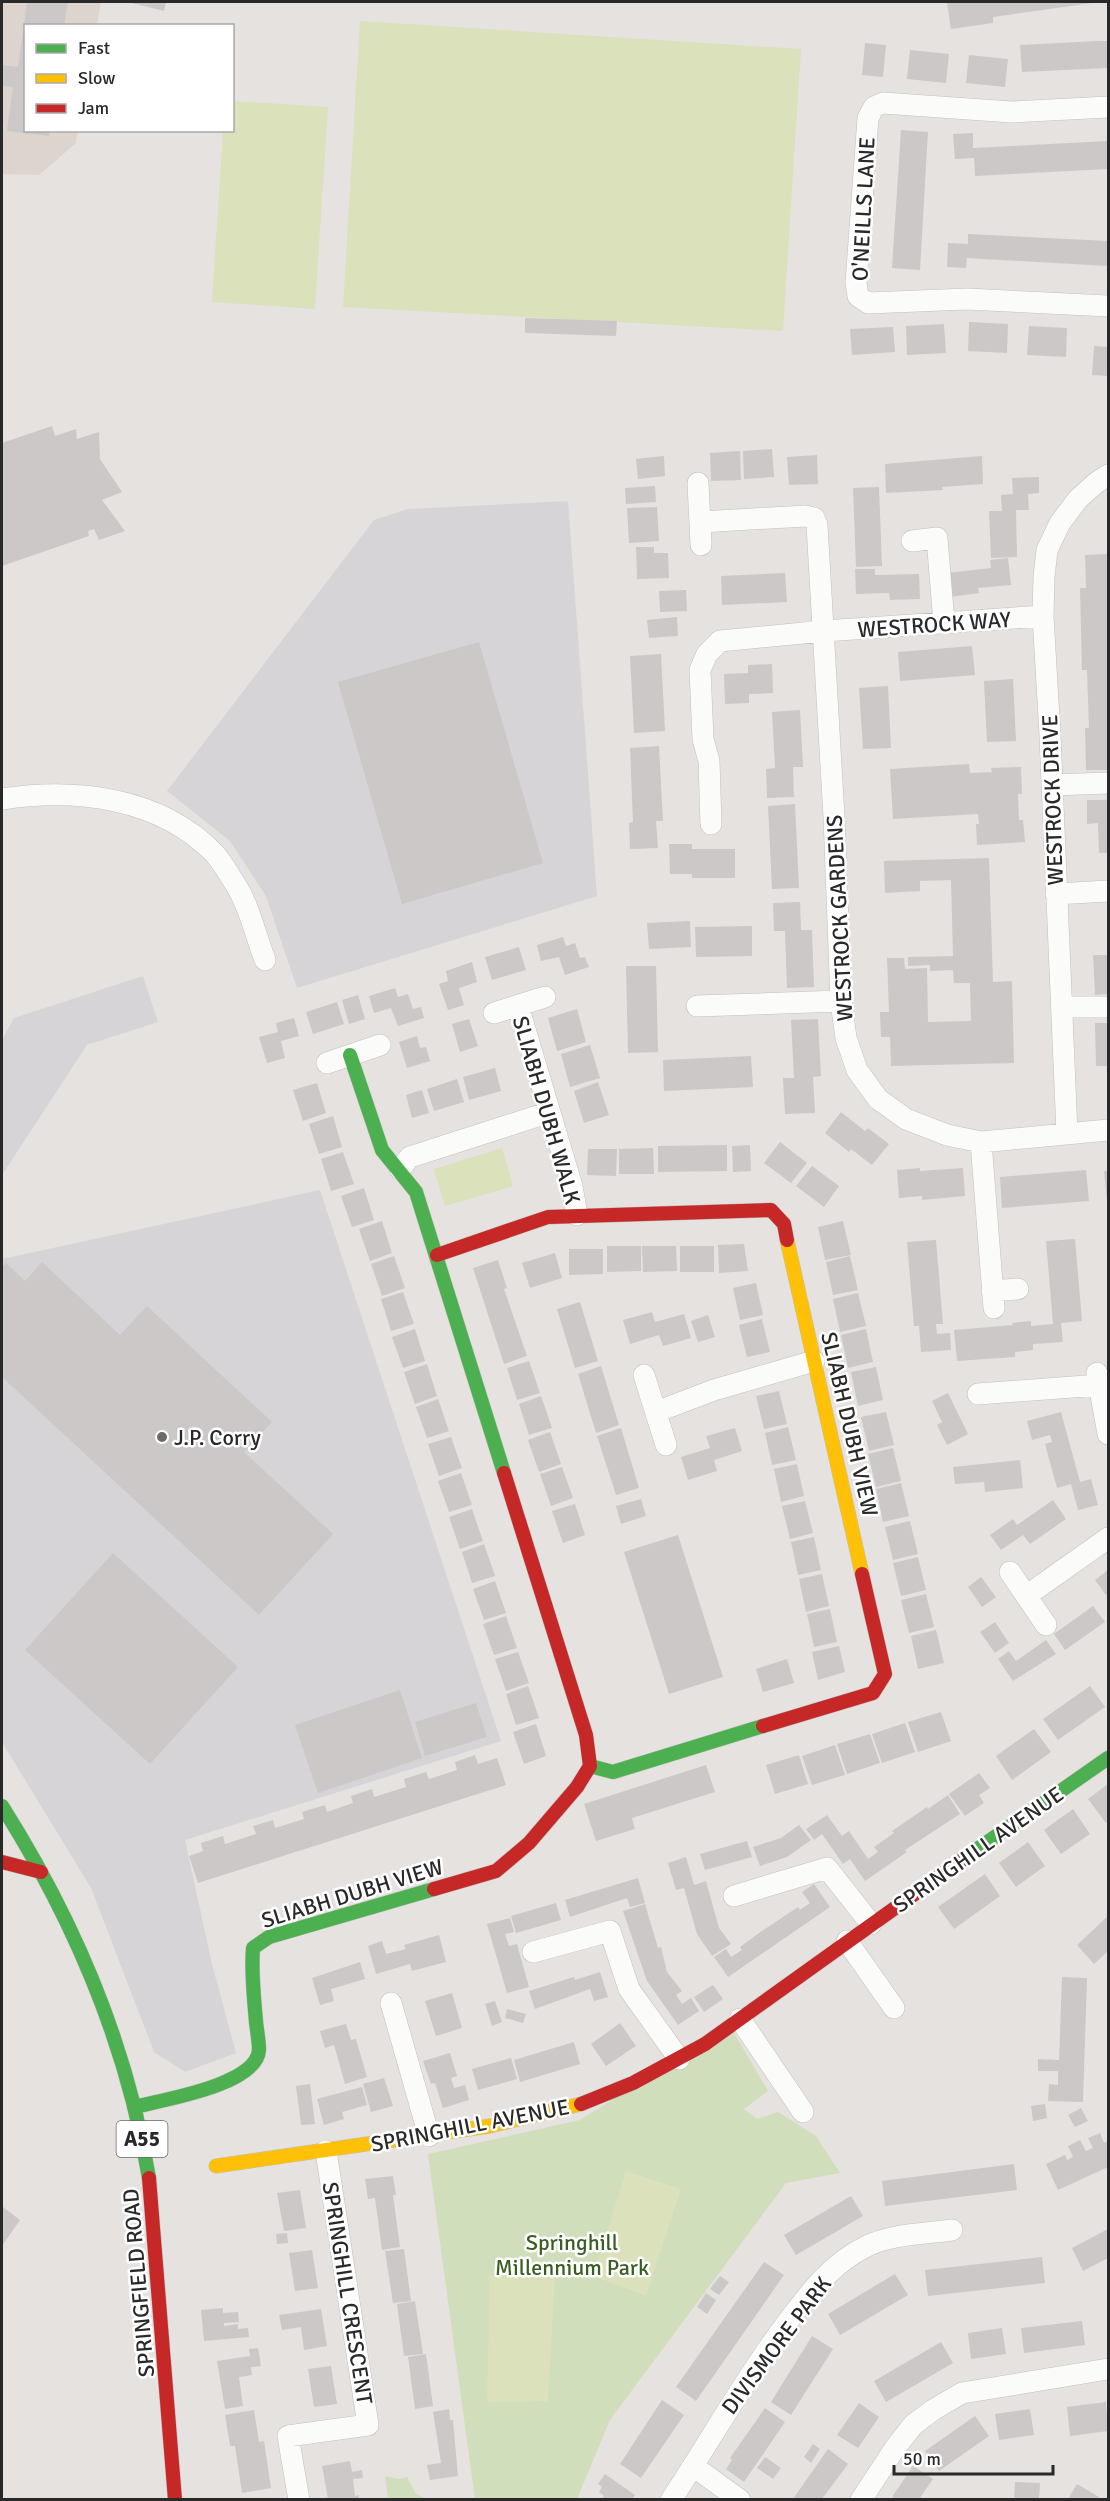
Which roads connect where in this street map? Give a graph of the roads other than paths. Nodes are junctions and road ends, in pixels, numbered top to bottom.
1 (1108, 107) edge
2 (1108, 306) edge
3 (1102, 479) edge
4 (698, 483) dead end
5 (700, 522) junction
6 (912, 541) dead end
7 (701, 545) dead end
8 (1043, 616) junction
9 (944, 623) junction
10 (824, 631) junction
11 (1108, 783) edge
12 (1053, 785) junction
13 (2, 799) edge
14 (711, 824) dead end
15 (1108, 891) edge
16 (1056, 894) junction
17 (265, 960) dead end
18 (545, 997) dead end
19 (841, 1001) junction
20 (518, 1006) junction
21 (697, 1006) dead end
22 (1108, 1007) edge
23 (1062, 1008) junction
24 (494, 1013) dead end
25 (380, 1045) dead end
26 (350, 1055) junction
27 (327, 1063) dead end
28 (550, 1112) junction
29 (1108, 1130) edge
30 (1067, 1133) junction
31 (981, 1142) junction
32 (399, 1169) junction
33 (577, 1215) junction
34 (437, 1255) junction
35 (1018, 1289) dead end
36 (814, 1361) junction
37 (644, 1375) dead end
38 (978, 1394) dead end
39 (656, 1412) junction
40 (1108, 1434) edge
41 (666, 1445) dead end
42 (1108, 1538) edge
43 (1010, 1572) dead end
44 (1026, 1596) junction
45 (1046, 1625) dead end
46 (1108, 1758) edge
47 (590, 1766) junction
48 (2, 1806) edge
49 (2, 1862) edge
50 (41, 1872) junction
51 (734, 1896) dead end
52 (871, 1924) junction
53 (847, 1941) junction
54 (533, 1952) dead end
55 (391, 2003) dead end
56 (894, 2008) dead end
57 (740, 2019) junction
58 (679, 2059) junction
59 (134, 2107) junction
60 (802, 2112) dead end
61 (429, 2136) junction
62 (326, 2151) junction
63 (216, 2166) dead end
64 (952, 2230) dead end
65 (1108, 2369) edge
66 (693, 2466) junction
67 (175, 2499) edge
68 (299, 2499) edge
69 (671, 2499) edge
70 (740, 2499) edge
71 (861, 2499) edge

1 - 2 street, O'NEILLS LANE
3 - 8 street, WESTROCK DRIVE
4 - 5 street
5 - 7 street
5 - 10 street, WESTROCK GARDENS
6 - 9 street
8 - 9 street, WESTROCK WAY
8 - 12 street, WESTROCK DRIVE
9 - 10 street, WESTROCK WAY
10 - 14 street, WESTROCK WAY
10 - 19 street, WESTROCK GARDENS
11 - 12 street
12 - 16 street, WESTROCK DRIVE
13 - 17 street
15 - 16 street
16 - 23 street, WESTROCK DRIVE
18 - 20 street, SLIABH DUBH WALK
19 - 21 street
19 - 31 street, WESTROCK GARDENS
20 - 24 street, SLIABH DUBH WALK
20 - 28 street, SLIABH DUBH WALK
22 - 23 street
23 - 30 street, WESTROCK DRIVE
25 - 26 street
26 - 27 street
26 - 32 main road
28 - 32 street
28 - 33 street, SLIABH DUBH WALK
29 - 30 street, WESTROCK GARDENS
30 - 31 street, WESTROCK GARDENS
31 - 35 street
32 - 34 main road
33 - 34 main road, SLIABH DUBH VIEW
33 - 36 main road, SLIABH DUBH VIEW
34 - 47 main road
36 - 39 street
36 - 47 main road, SLIABH DUBH VIEW
37 - 39 street
38 - 40 street
39 - 41 street
42 - 44 street
43 - 44 street
44 - 45 street
46 - 52 main road, SPRINGHILL AVENUE
47 - 59 main road, SLIABH DUBH VIEW
48 - 50 main road, SPRINGFIELD ROAD / A55
49 - 50 main road
50 - 59 main road, SPRINGFIELD ROAD / A55
51 - 52 street
52 - 53 main road, SPRINGHILL AVENUE
53 - 56 street
53 - 57 main road, SPRINGHILL AVENUE
54 - 58 street
55 - 61 street
57 - 58 main road, SPRINGHILL AVENUE
57 - 60 street
58 - 61 main road, SPRINGHILL AVENUE
59 - 67 main road, SPRINGFIELD ROAD / A55
61 - 62 main road, SPRINGHILL AVENUE
62 - 63 main road, SPRINGHILL AVENUE
62 - 68 street, SPRINGHILL CRESCENT
64 - 66 street, DIVISMORE PARK
65 - 71 street
66 - 69 street, DIVISMORE PARK
66 - 70 street

